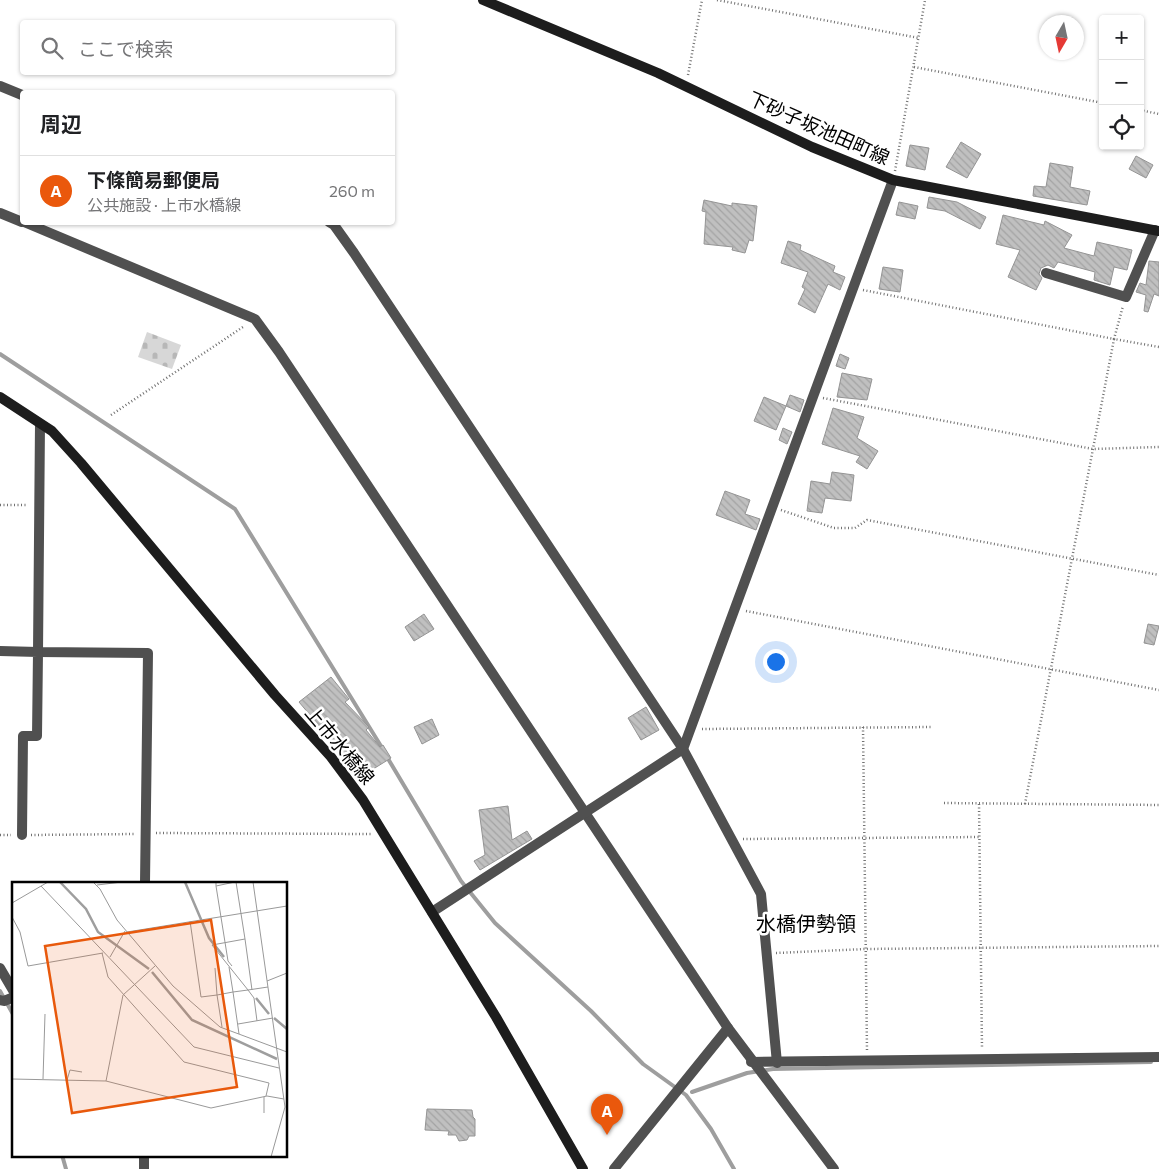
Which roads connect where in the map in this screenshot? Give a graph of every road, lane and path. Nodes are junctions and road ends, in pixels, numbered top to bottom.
1 (482, 0) edge
2 (702, 0) edge
3 (717, 0) edge
4 (926, 0) edge
5 (919, 38) junction
6 (914, 67) junction
7 (686, 85) junction
8 (0, 86) edge
9 (20, 94) edge
10 (1099, 102) edge
11 (1144, 111) edge
12 (1159, 114) edge
13 (893, 180) junction
14 (0, 212) edge
15 (20, 221) edge
16 (30, 225) edge
17 (334, 225) edge
18 (1157, 231) edge
19 (1046, 273) dead end
20 (853, 288) junction
21 (1126, 297) junction
22 (255, 319) junction
23 (1114, 339) junction
24 (1159, 347) edge
25 (812, 396) junction
26 (0, 397) edge
27 (111, 416) dead end
28 (40, 424) junction
29 (1159, 447) edge
30 (1093, 449) junction
31 (0, 505) edge
32 (39, 505) junction
33 (772, 506) junction
34 (1072, 558) junction
35 (1159, 575) edge
36 (735, 608) junction
37 (0, 651) edge
38 (38, 652) junction
39 (1051, 669) junction
40 (1159, 690) edge
41 (932, 727) dead end
42 (863, 728) junction
43 (690, 729) junction
44 (683, 749) junction
45 (944, 803) dead end
46 (979, 804) junction
47 (1025, 804) junction
48 (1159, 806) edge
49 (584, 812) junction
50 (145, 833) junction
51 (386, 834) junction
52 (0, 835) edge
53 (22, 835) junction
54 (865, 837) junction
55 (979, 837) junction
56 (732, 839) junction
57 (145, 882) edge
58 (432, 912) junction
59 (1159, 946) edge
60 (980, 948) junction
61 (866, 949) junction
62 (767, 953) junction
63 (0, 968) edge
64 (12, 989) edge
65 (12, 998) edge
66 (0, 1000) edge
67 (728, 1028) junction
68 (1159, 1057) edge
69 (982, 1060) junction
70 (868, 1061) junction
71 (751, 1062) junction
72 (777, 1063) junction
73 (144, 1156) edge
74 (144, 1169) edge
75 (583, 1169) edge
76 (614, 1169) edge
77 (834, 1169) edge

1 - 7 main road, 下砂子坂池田町線
2 - 7 path
3 - 5 path
4 - 5 path
5 - 6 path
6 - 10 path
6 - 13 path
7 - 13 main road, 下砂子坂池田町線
8 - 9 street
11 - 12 path
13 - 18 main road, 下砂子坂池田町線
13 - 20 street
14 - 15 street
16 - 22 street
17 - 44 street
18 - 21 street
19 - 21 street
20 - 23 path
20 - 25 street
21 - 23 path
22 - 27 path
22 - 49 street
23 - 24 path
23 - 30 path
25 - 30 path
25 - 33 street
26 - 28 main road, 上市水橋線
28 - 32 street
28 - 51 main road, 上市水橋線
29 - 30 path
30 - 34 path
31 - 32 path
32 - 38 street
33 - 34 path
33 - 36 street
34 - 35 path
34 - 39 path
36 - 39 path
36 - 43 street
37 - 38 street
38 - 50 street
38 - 53 street
39 - 40 path
39 - 47 path
41 - 42 path
42 - 43 path
42 - 54 path
43 - 44 street
44 - 49 street
44 - 56 street
45 - 46 path
46 - 47 path
46 - 55 path
47 - 48 path
49 - 58 street
49 - 67 street
50 - 51 path
50 - 53 path
50 - 57 street
51 - 58 main road, 上市水橋線
52 - 53 path
54 - 55 path
54 - 56 path
54 - 61 path
55 - 60 path
56 - 62 street
58 - 75 main road, 上市水橋線
59 - 60 path
60 - 61 path
60 - 69 path
61 - 62 path
61 - 70 path
62 - 72 street
63 - 64 street
65 - 66 street
67 - 71 street
67 - 76 street
68 - 69 street
69 - 70 street
70 - 72 street
71 - 72 street
71 - 77 street
73 - 74 street

